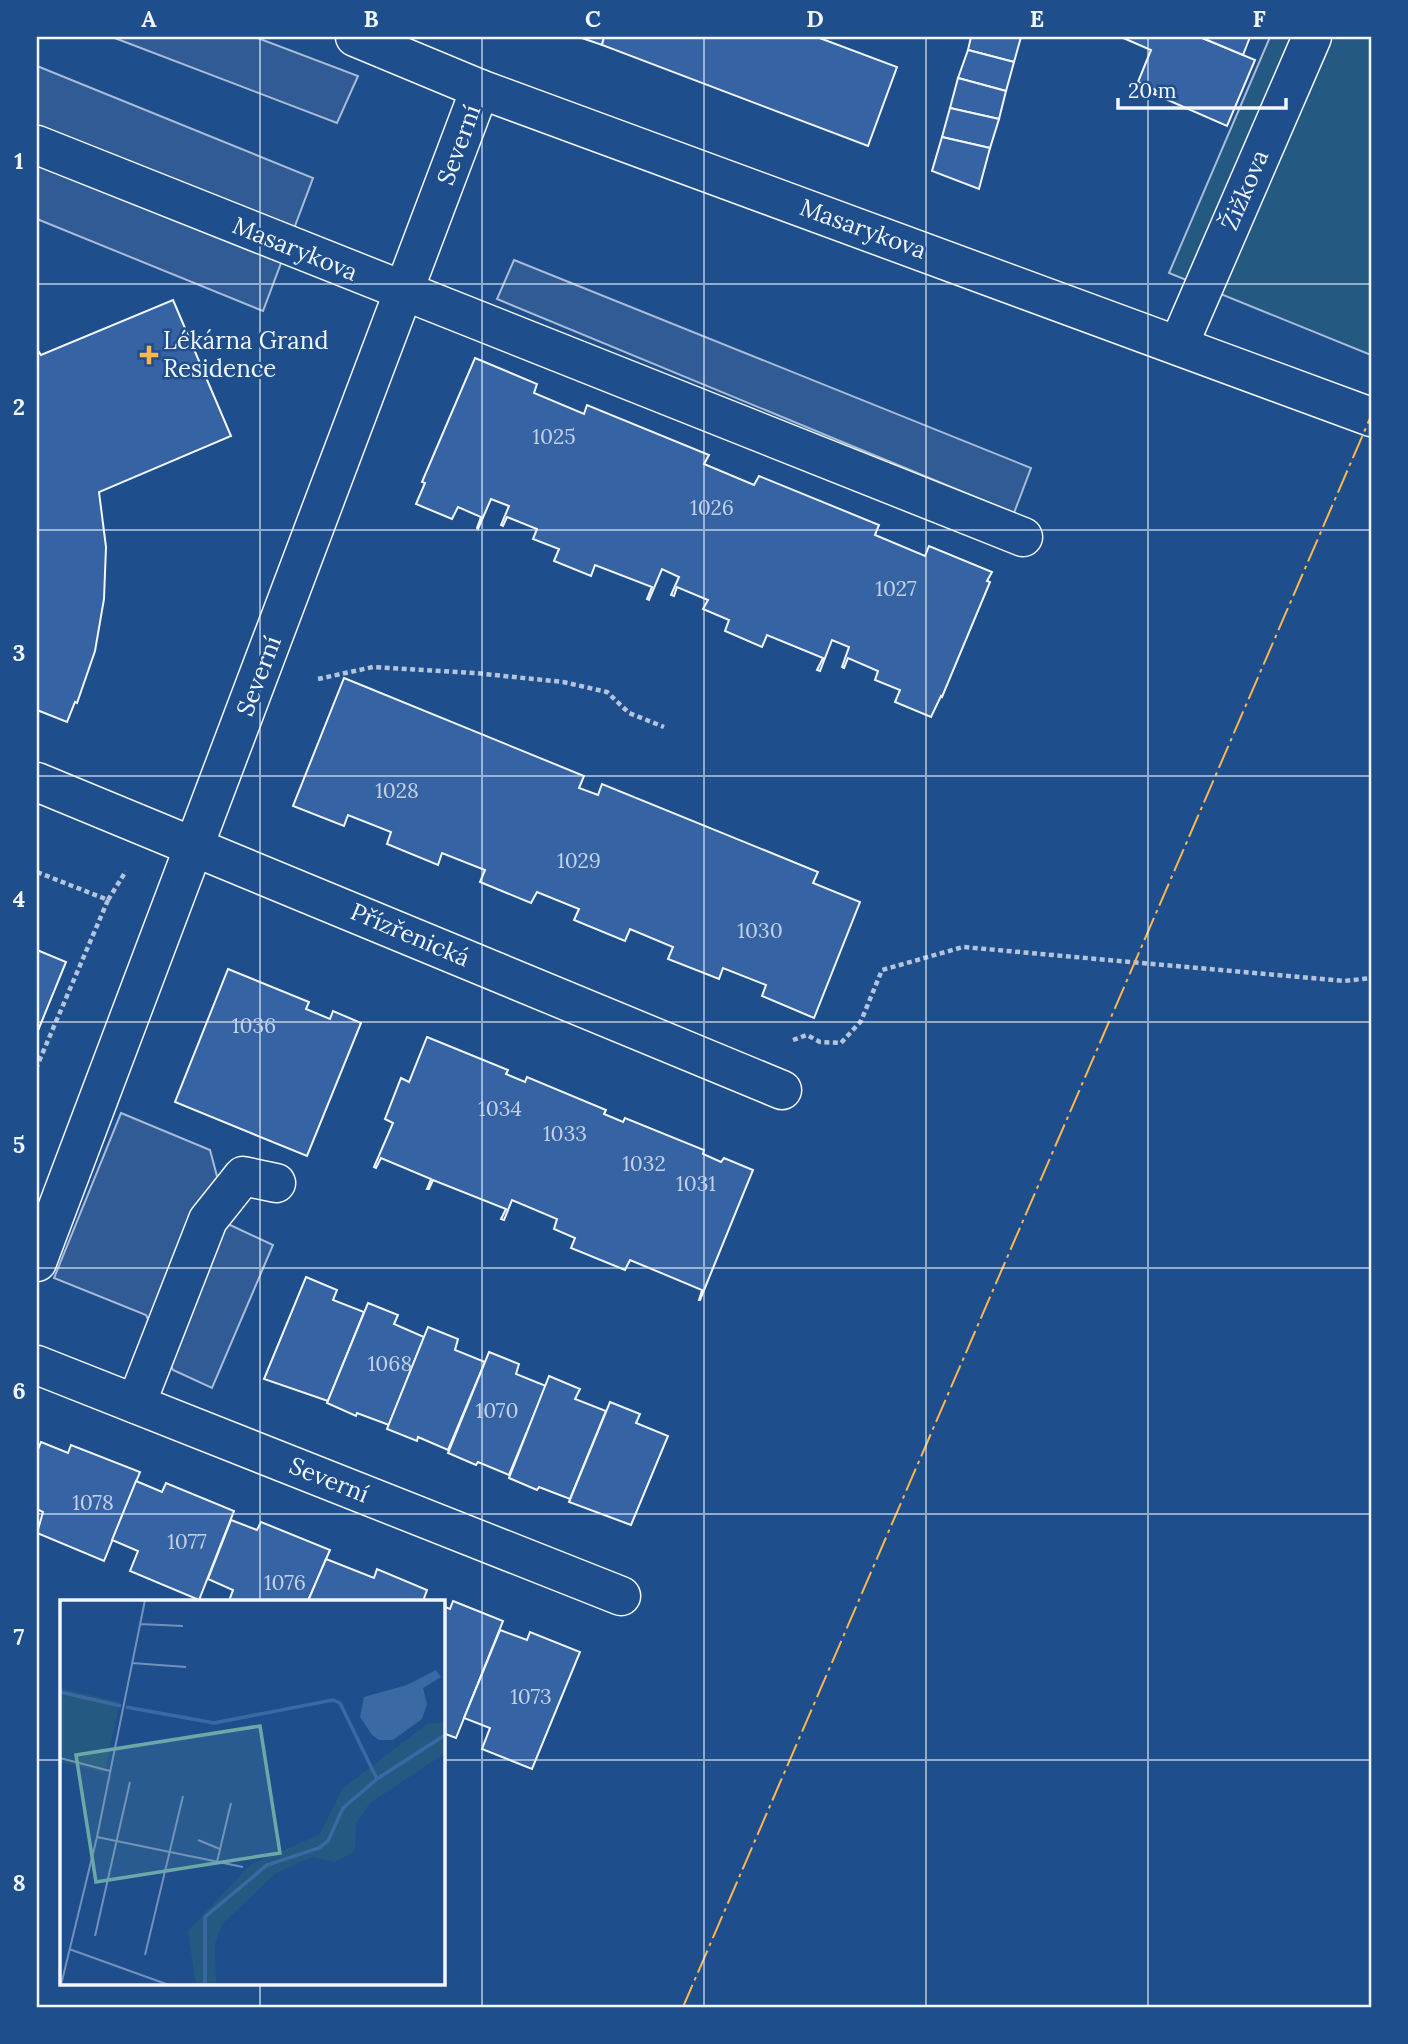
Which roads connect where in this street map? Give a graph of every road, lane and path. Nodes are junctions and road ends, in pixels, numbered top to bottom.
1 (355, 37) edge
2 (1312, 37) edge
3 (480, 89) junction
4 (37, 145) edge
5 (404, 292) junction
6 (1179, 344) junction
7 (1371, 416) edge
8 (1023, 537) dead end
9 (318, 679) dead end
10 (664, 727) dead end
11 (37, 782) edge
12 (194, 845) junction
13 (129, 867) dead end
14 (37, 872) edge
15 (108, 900) junction
16 (1371, 978) edge
17 (793, 1041) dead end
18 (37, 1066) edge
19 (782, 1090) dead end
20 (276, 1183) dead end
21 (37, 1262) edge
22 (37, 1365) edge
23 (136, 1404) junction
24 (621, 1596) dead end

1 - 3 street, Masarykova
2 - 6 street, Žižkova
3 - 5 street, Severní
3 - 6 street, Masarykova
4 - 5 street, Masarykova
5 - 8 street, Masarykova
5 - 12 street, Severní
6 - 7 street, Masarykova
9 - 10 path
11 - 12 street, Přízřenická
12 - 19 street, Přízřenická
12 - 21 street, Severní
13 - 15 path
14 - 15 path
15 - 18 path
16 - 17 path
20 - 23 street
22 - 23 street, Severní
23 - 24 street, Severní

